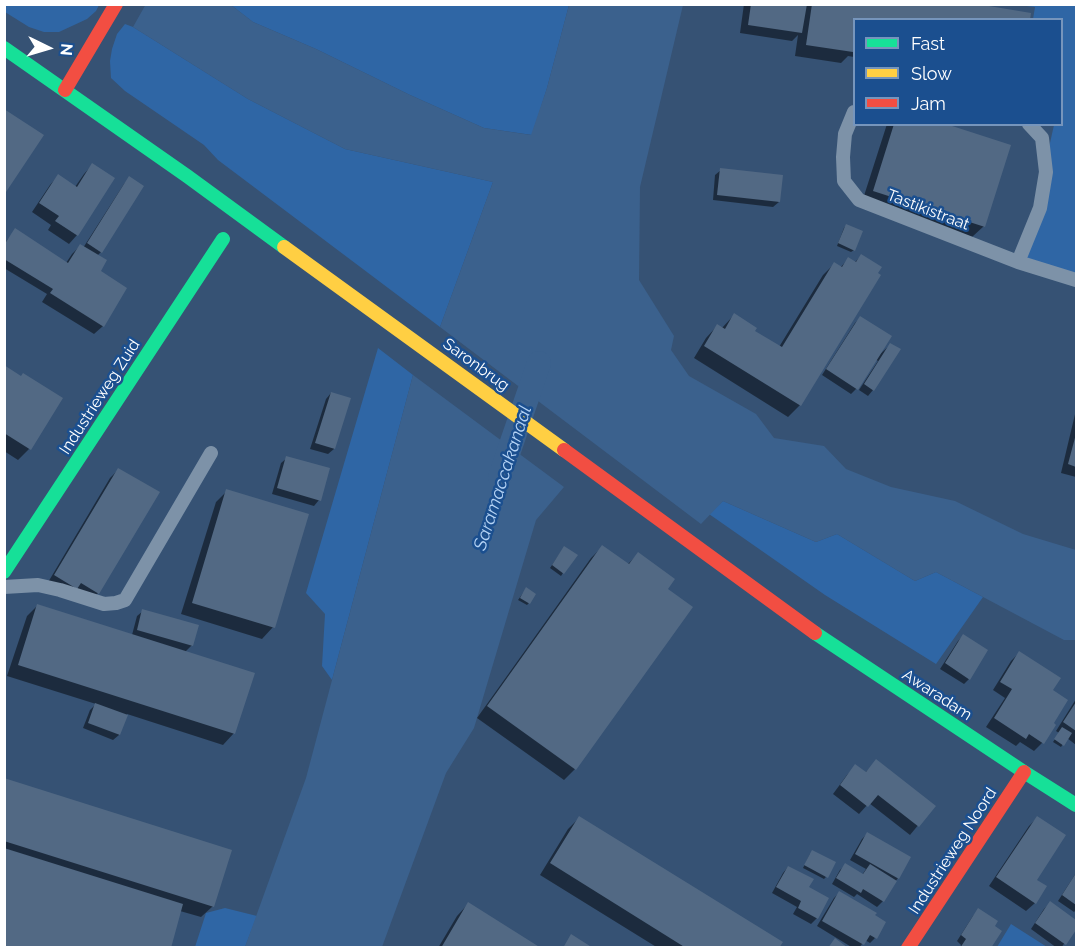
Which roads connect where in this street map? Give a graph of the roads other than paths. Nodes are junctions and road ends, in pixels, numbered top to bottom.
1 (114, 8) edge
2 (4, 48) edge
3 (65, 90) junction
4 (853, 116) edge
5 (1031, 126) edge
6 (224, 239) dead end
7 (1018, 262) junction
8 (1077, 280) edge
9 (211, 453) dead end
10 (4, 572) edge
11 (4, 587) edge
12 (832, 645) joint
13 (1024, 772) junction
14 (1077, 804) edge
15 (908, 948) edge

1 - 3 main road
2 - 3 main road, Saronbrug
3 - 12 main road, Saronbrug
4 - 7 lane, Tastikistraat
5 - 7 lane
6 - 10 main road, Industrieweg Zuid
7 - 8 lane, Tastikistraat
9 - 11 lane
12 - 13 main road, Awaradam
13 - 14 main road, Awaradam
13 - 15 main road, Industrieweg Noord

